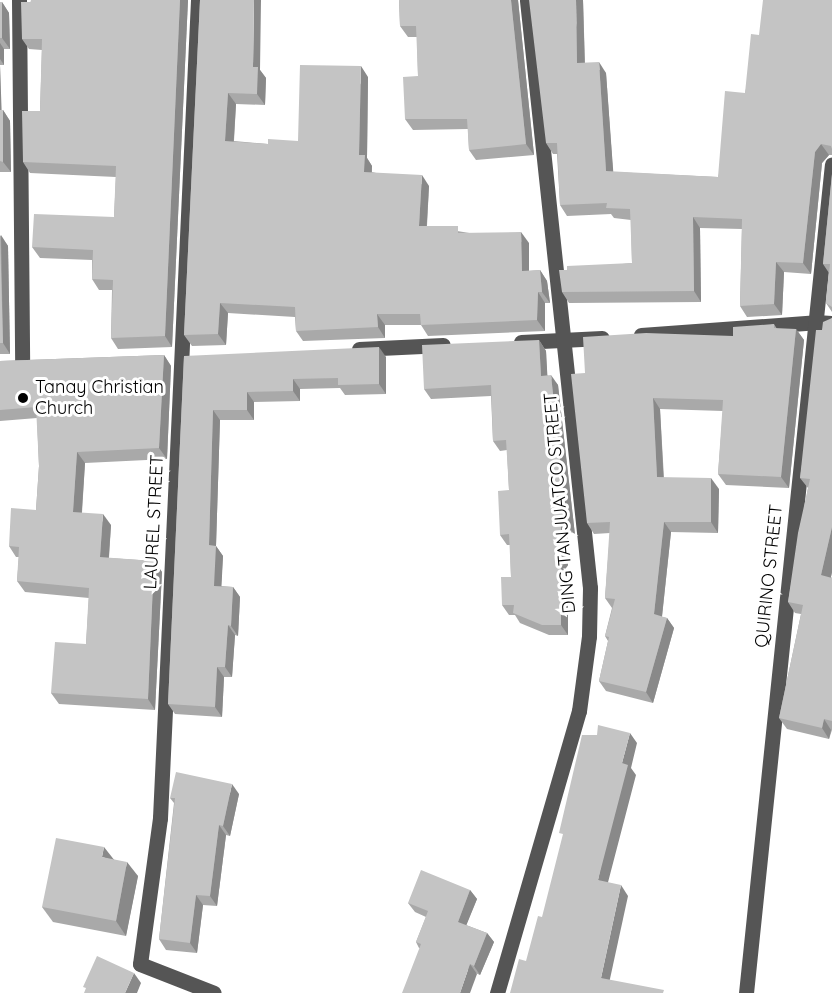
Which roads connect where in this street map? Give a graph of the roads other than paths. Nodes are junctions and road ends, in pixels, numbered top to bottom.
1 (19, 0) edge
2 (198, 0) edge
3 (527, 0) edge
4 (832, 164) edge
5 (816, 322) junction
6 (832, 323) edge
7 (564, 340) junction
8 (504, 343) edge
9 (456, 345) edge
10 (349, 349) edge
11 (22, 363) edge
12 (214, 993) edge
13 (497, 993) edge
14 (746, 993) edge

1 - 11 street
2 - 12 street, LAUREL STREET
3 - 7 street, DING TANJUATCO STREET
4 - 5 street, QUIRINO STREET
5 - 6 street
5 - 7 street
5 - 14 street, QUIRINO STREET
7 - 8 street
7 - 13 street, DING TANJUATCO STREET
9 - 10 street

